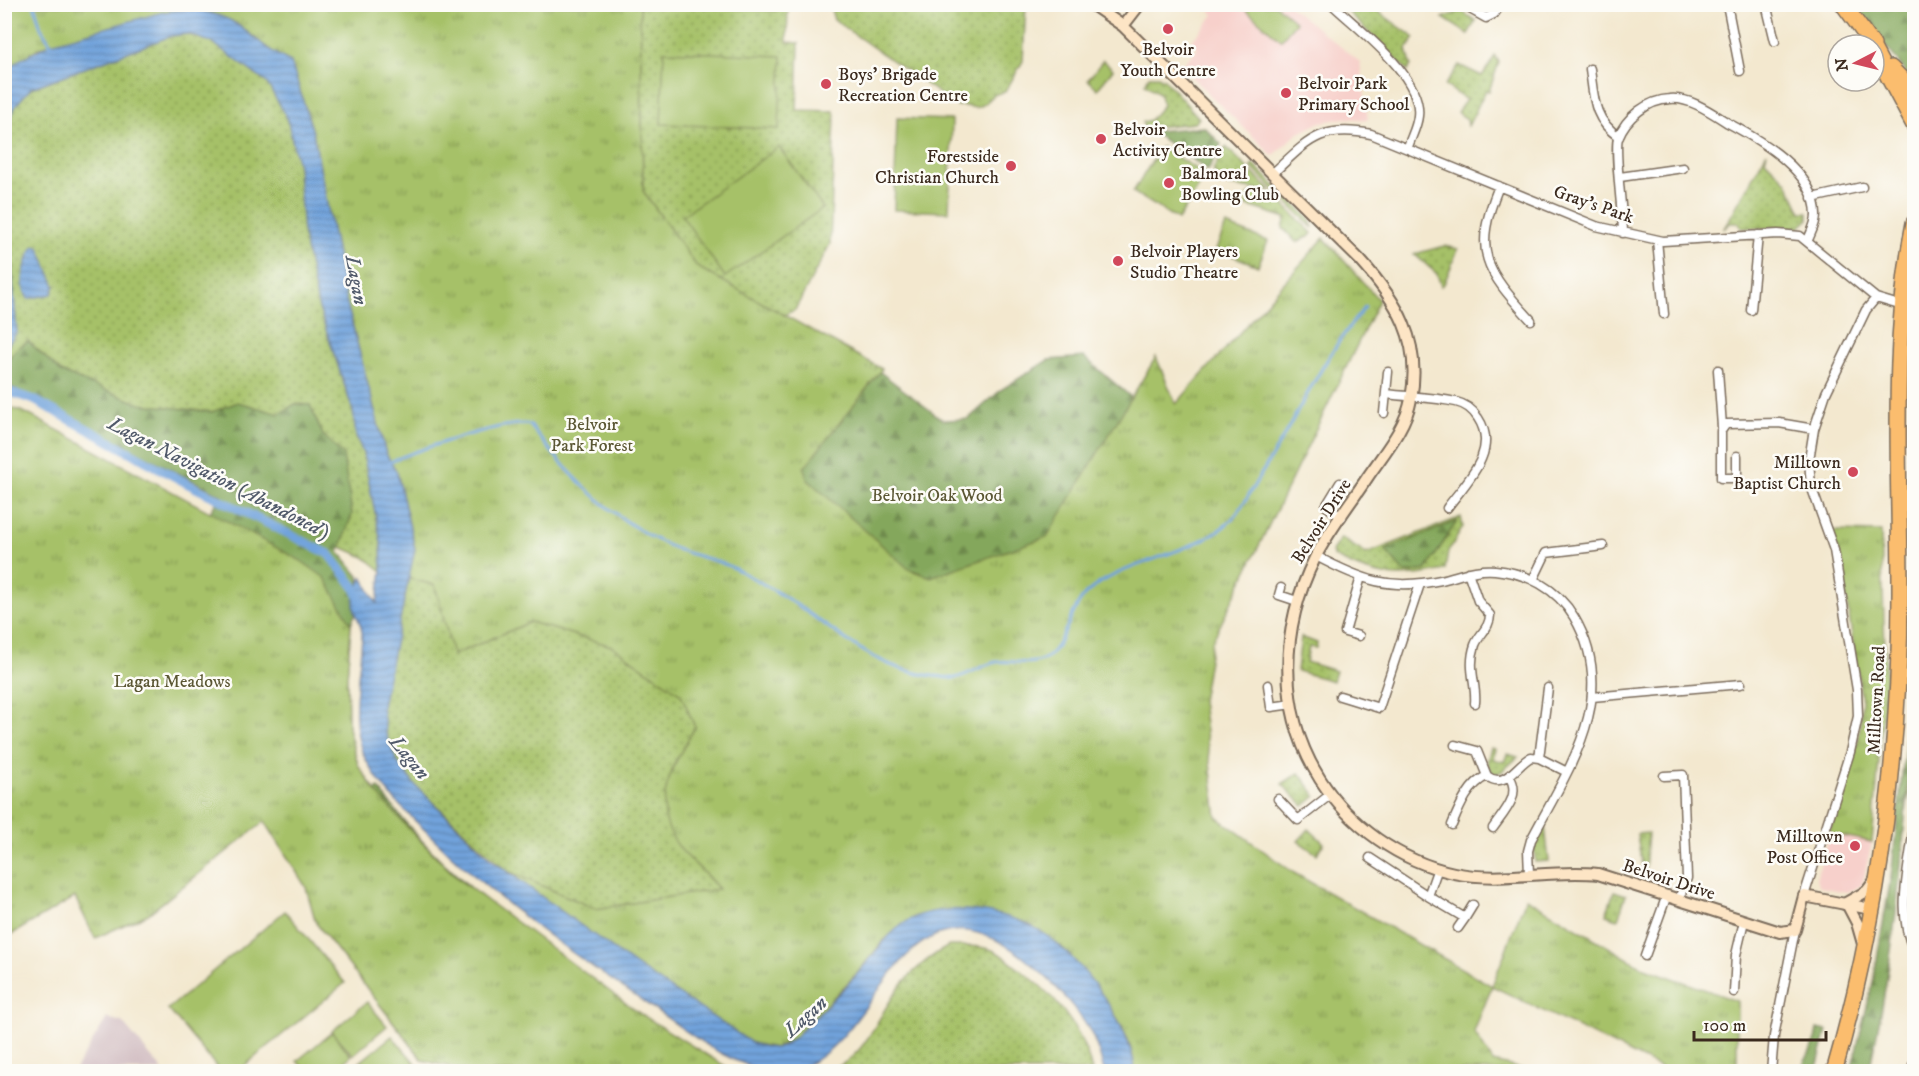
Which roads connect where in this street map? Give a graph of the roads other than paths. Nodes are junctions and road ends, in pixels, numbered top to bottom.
1 (1091, 4) edge
2 (1140, 4) edge
3 (1332, 4) edge
4 (1461, 4) edge
5 (1501, 4) edge
6 (1727, 4) edge
7 (1766, 4) edge
8 (1843, 4) edge
9 (1123, 26) junction
10 (1864, 33) edge
11 (1775, 41) dead end
12 (1886, 61) edge
13 (1590, 69) dead end
14 (1740, 71) dead end
15 (1886, 72) edge
16 (1914, 92) edge
17 (1914, 125) edge
18 (1619, 137) junction
19 (1408, 147) junction
20 (1683, 168) dead end
21 (1272, 174) junction
22 (1620, 177) junction
23 (1499, 186) junction
24 (1862, 187) dead end
25 (1812, 198) junction
26 (1914, 223) edge
27 (1623, 233) junction
28 (1758, 235) junction
29 (1657, 240) junction
30 (1808, 240) junction
31 (1914, 282) edge
32 (1876, 298) junction
33 (1905, 307) junction
34 (1751, 310) dead end
35 (1664, 314) dead end
36 (1531, 320) dead end
37 (1718, 370) dead end
38 (1388, 372) dead end
39 (1386, 394) junction
40 (1412, 397) junction
41 (1384, 413) dead end
42 (1722, 427) junction
43 (1814, 429) junction
44 (1737, 456) dead end
45 (1340, 483) dead end
46 (1447, 507) dead end
47 (1342, 517) junction
48 (1602, 546) dead end
49 (1316, 556) junction
50 (1468, 572) junction
51 (1361, 577) junction
52 (1533, 580) junction
53 (1420, 584) junction
54 (1281, 588) dead end
55 (1297, 601) junction
56 (1359, 636) dead end
57 (1898, 674) junction
58 (1914, 676) edge
59 (1741, 684) dead end
60 (1268, 685) dead end
61 (1548, 688) dead end
62 (1340, 696) dead end
63 (1592, 697) junction
64 (1475, 703) dead end
65 (1292, 704) junction
66 (1455, 744) dead end
67 (1539, 758) junction
68 (1567, 772) junction
69 (1487, 776) junction
70 (1509, 776) junction
71 (1664, 776) dead end
72 (1331, 794) junction
73 (1278, 800) dead end
74 (1452, 825) dead end
75 (1914, 826) edge
76 (1493, 828) dead end
77 (1370, 858) dead end
78 (1438, 868) junction
79 (1529, 874) junction
80 (1877, 879) junction
81 (1667, 895) junction
82 (1428, 896) junction
83 (1804, 896) junction
84 (1680, 899) junction
85 (1845, 904) junction
86 (1473, 905) dead end
87 (1871, 909) junction
88 (1465, 918) junction
89 (1744, 921) junction
90 (1458, 928) dead end
91 (1796, 930) junction
92 (1864, 950) junction
93 (1914, 950) edge
94 (1645, 956) dead end
95 (1734, 992) dead end
96 (1771, 1071) edge
97 (1834, 1071) edge

1 - 9 street, Belvoir Drive
2 - 9 street
3 - 19 street
4 - 5 street
6 - 14 street
7 - 11 street
8 - 10 highway
9 - 21 street, Belvoir Drive
12 - 16 highway
13 - 18 street
15 - 17 highway
18 - 22 street
18 - 25 street
19 - 21 street, Gray's Park
19 - 23 street, Gray's Park
20 - 22 street
21 - 40 street, Belvoir Drive
22 - 27 street
23 - 27 street, Gray's Park
23 - 36 street
24 - 25 street
25 - 30 street
26 - 33 highway, Milltown Road
27 - 29 street, Gray's Park
28 - 29 street, Gray's Park
28 - 30 street, Gray's Park
28 - 34 street
29 - 35 street
30 - 32 street
31 - 33 highway, Milltown Road
32 - 33 street
32 - 43 street
33 - 57 highway, Milltown Road
37 - 42 street
38 - 39 street
39 - 40 street
39 - 41 street
40 - 46 street
40 - 47 street, Belvoir Drive
42 - 43 street
42 - 44 street
43 - 83 street
45 - 47 street
47 - 49 street, Belvoir Drive
48 - 52 street
49 - 51 street
49 - 55 street, Belvoir Drive
50 - 52 street
50 - 53 street
50 - 64 street
51 - 53 street
51 - 56 street
52 - 63 street
53 - 62 street
54 - 55 street
55 - 65 street, Belvoir Drive
57 - 58 street
57 - 80 highway, Milltown Road
59 - 63 street
60 - 65 street
61 - 67 street
63 - 68 street
65 - 72 street, Belvoir Drive
66 - 69 street
67 - 68 street
67 - 70 street
68 - 79 street
69 - 70 street
69 - 74 street
70 - 76 street
71 - 84 street
72 - 73 street
72 - 78 street, Belvoir Drive
75 - 93 street
77 - 82 street
78 - 79 street, Belvoir Drive
78 - 82 street
79 - 81 street, Belvoir Drive
80 - 85 street
80 - 87 highway, Milltown Road
81 - 84 street, Belvoir Drive
81 - 94 street
82 - 88 street
83 - 85 street
83 - 91 street
84 - 89 street, Belvoir Drive
85 - 87 street
85 - 92 street
86 - 88 street
87 - 92 highway, Milltown Road
88 - 90 street
89 - 91 street, Belvoir Drive
89 - 95 street
91 - 96 street
92 - 97 highway, Milltown Road

